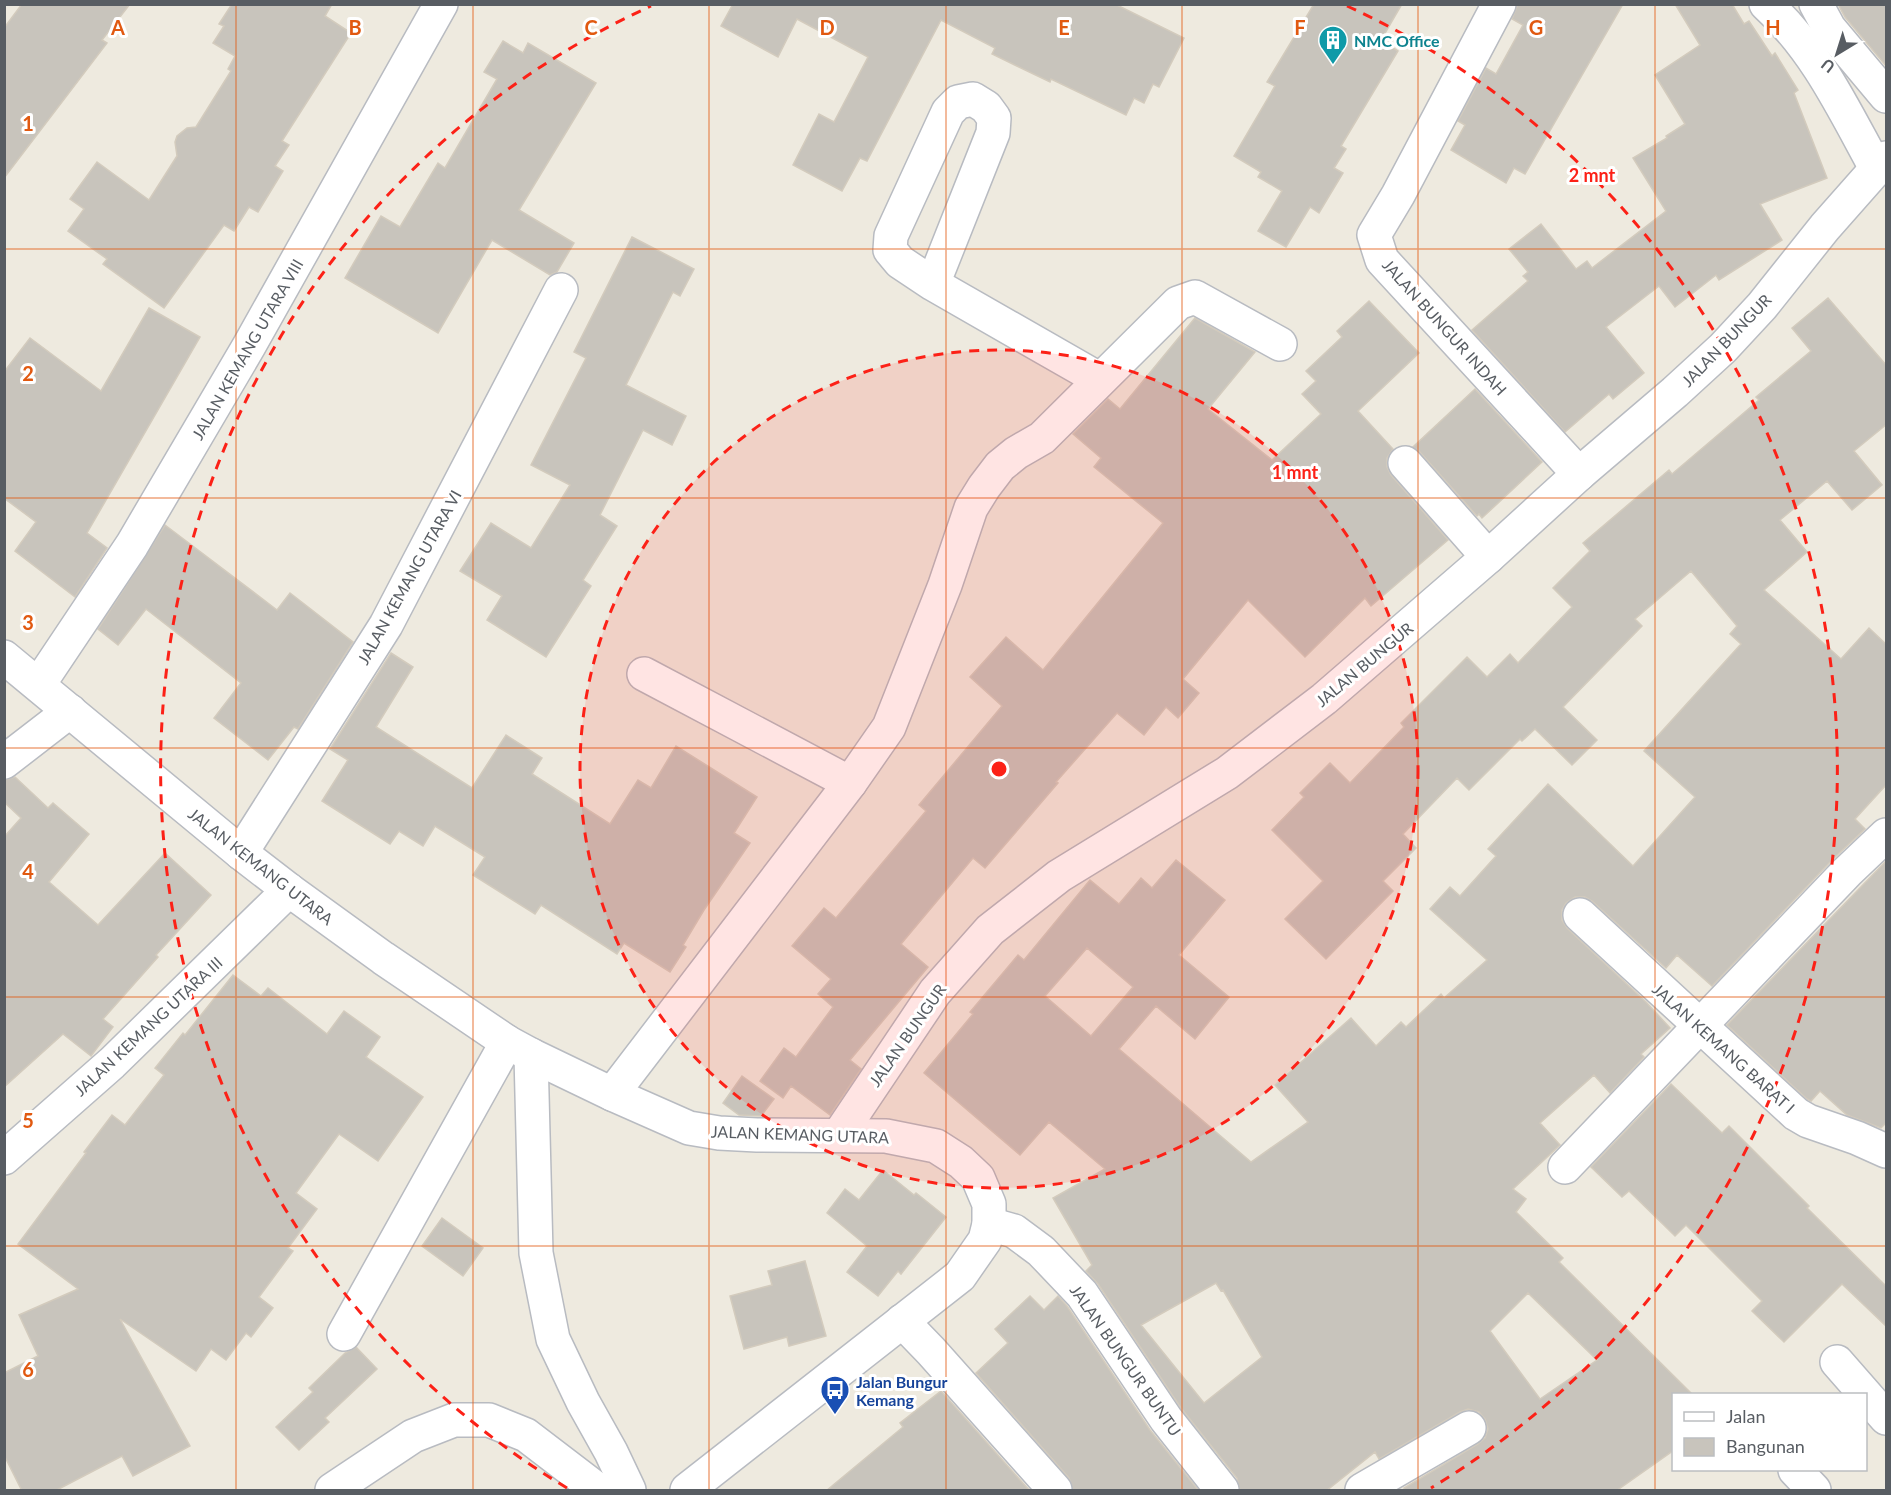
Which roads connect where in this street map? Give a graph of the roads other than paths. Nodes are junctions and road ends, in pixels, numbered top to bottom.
1 (441, 4) edge
2 (1499, 4) edge
3 (1766, 4) edge
4 (1816, 4) edge
5 (1887, 96) edge
6 (1881, 163) edge
7 (933, 284) junction
8 (561, 290) dead end
9 (1280, 344) dead end
10 (1099, 379) junction
11 (1405, 464) dead end
12 (1579, 474) junction
13 (1488, 557) junction
14 (4, 657) edge
15 (644, 674) dead end
16 (39, 684) junction
17 (70, 711) junction
18 (4, 762) edge
19 (850, 783) junction
20 (1887, 835) edge
21 (241, 854) junction
22 (288, 890) junction
23 (1580, 915) dead end
24 (1698, 1026) junction
25 (519, 1048) junction
26 (612, 1094) junction
27 (839, 1136) junction
28 (1887, 1151) edge
29 (4, 1158) edge
30 (1565, 1167) dead end
31 (989, 1224) junction
32 (902, 1321) junction
33 (345, 1334) dead end
34 (1837, 1362) dead end
35 (1865, 1393) edge
36 (1867, 1396) edge
37 (1887, 1418) edge
38 (1469, 1428) dead end
39 (1796, 1471) edge
40 (332, 1491) edge
41 (598, 1491) edge
42 (629, 1491) edge
43 (687, 1491) edge
44 (1055, 1491) edge
45 (1222, 1491) edge
46 (1362, 1491) edge
47 (1814, 1491) edge

1 - 16 street, JALAN KEMANG UTARA VIII
2 - 12 street, JALAN BUNGUR INDAH
3 - 6 street, JALAN BUNGUR
4 - 5 street
6 - 12 street, JALAN BUNGUR
7 - 7 street
7 - 10 street
8 - 21 street, JALAN KEMANG UTARA VI
9 - 10 street
10 - 19 street
11 - 13 street
12 - 13 street, JALAN BUNGUR
13 - 27 street, JALAN BUNGUR
14 - 16 street, JALAN KEMANG UTARA
15 - 19 street
16 - 17 street, JALAN KEMANG UTARA
17 - 18 street
17 - 21 street, JALAN KEMANG UTARA
19 - 26 street
20 - 24 street
21 - 22 street, JALAN KEMANG UTARA
22 - 25 street, JALAN KEMANG UTARA
22 - 29 street, JALAN KEMANG UTARA III
23 - 24 street, JALAN KEMANG BARAT I
24 - 28 street, JALAN KEMANG BARAT I
24 - 30 street
25 - 26 street, JALAN KEMANG UTARA
25 - 33 street
25 - 42 street
26 - 27 street, JALAN KEMANG UTARA
27 - 31 street, JALAN KEMANG UTARA
31 - 32 street
31 - 45 street, JALAN BUNGUR BUNTU
32 - 43 street
32 - 44 street
34 - 35 street
36 - 37 street
38 - 46 street
39 - 47 street
40 - 41 street

